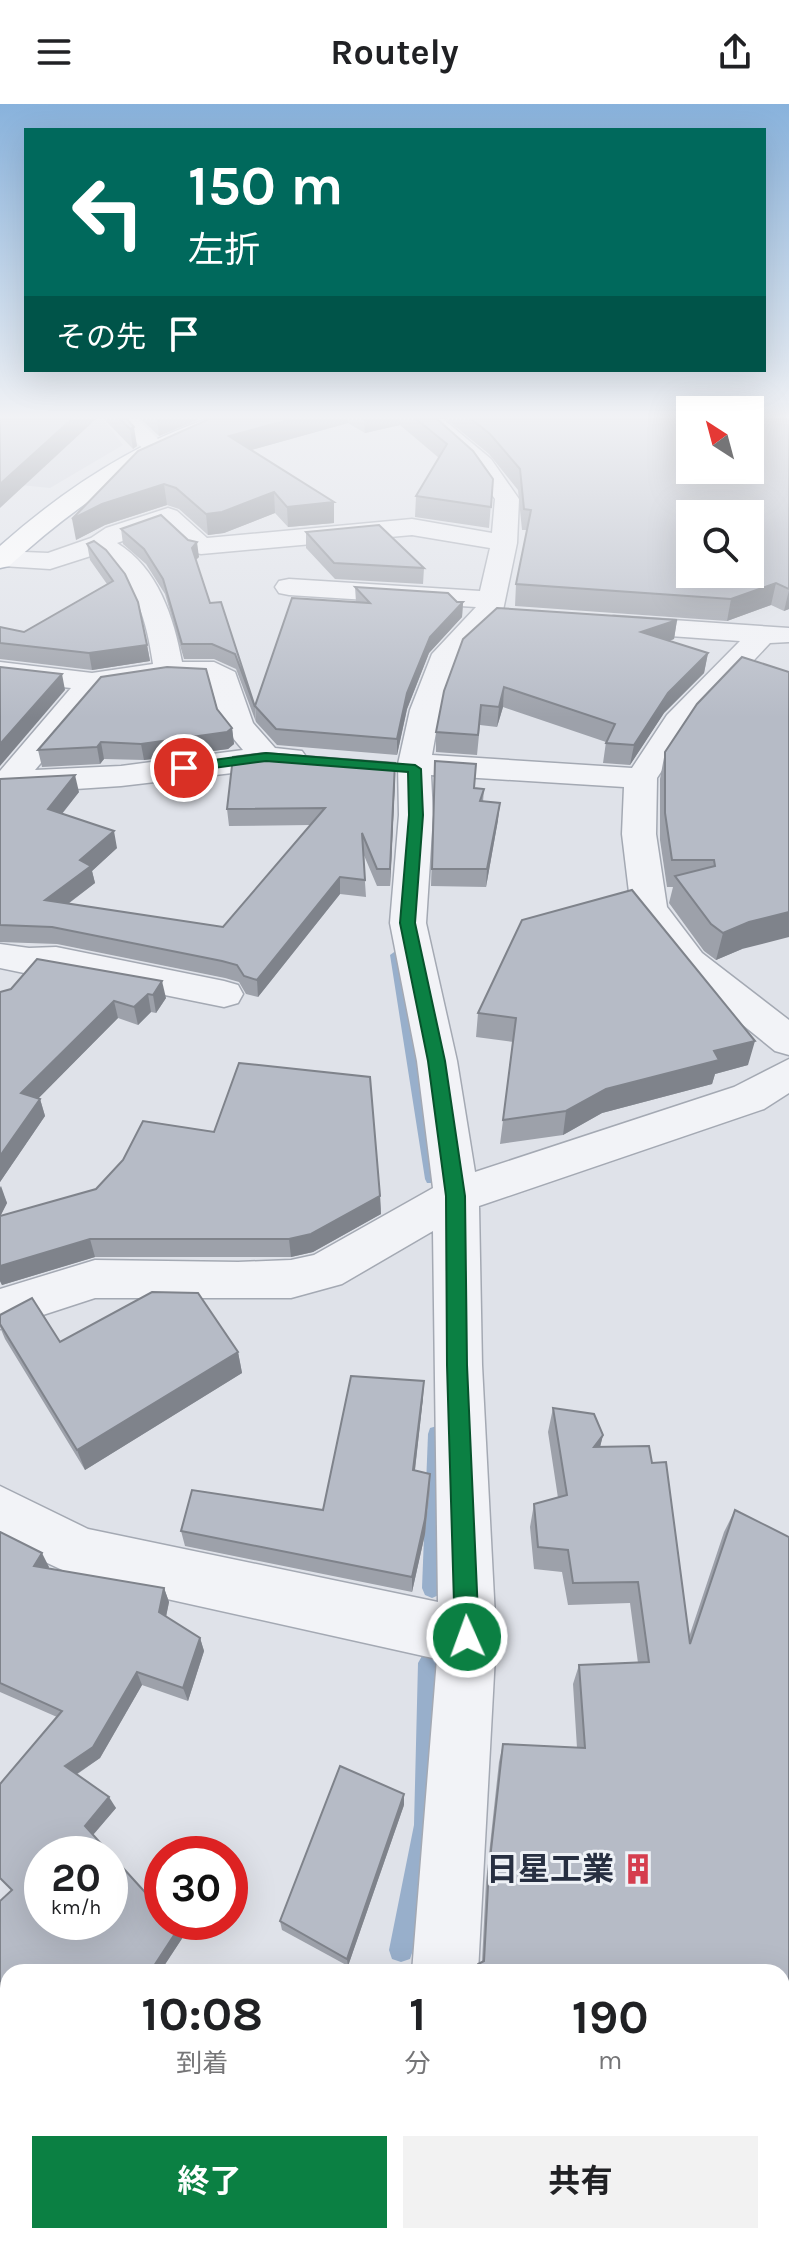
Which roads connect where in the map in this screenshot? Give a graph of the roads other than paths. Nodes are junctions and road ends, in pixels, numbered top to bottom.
1 (47, 519) edge
2 (159, 519) edge
3 (171, 519) edge
4 (506, 519) edge
5 (504, 543) junction
6 (100, 544) junction
7 (1, 559) edge
8 (289, 587) dead end
9 (489, 607) junction
10 (520, 617) edge
11 (584, 622) edge
12 (776, 635) edge
13 (0, 671) edge
14 (169, 671) junction
15 (92, 682) junction
16 (266, 757) junction
17 (322, 759) edge
18 (404, 766) junction
19 (641, 778) junction
20 (4, 782) edge
21 (14, 959) edge
22 (224, 994) dead end
23 (0, 996) edge
24 (789, 1041) edge
25 (789, 1074) edge
26 (456, 1196) junction
27 (0, 1309) edge
28 (0, 1511) edge
29 (467, 1637) junction
30 (446, 1964) edge

1 - 7 main road
2 - 6 street
3 - 5 street
4 - 5 street
5 - 9 street
6 - 7 street
6 - 14 street
8 - 9 street
9 - 10 street
9 - 18 street
11 - 12 street
12 - 19 street
13 - 15 street
14 - 15 street
14 - 16 street
15 - 20 street
16 - 17 street
16 - 20 street
18 - 19 street
18 - 26 street
19 - 24 street
21 - 22 street
21 - 23 street
25 - 26 street
26 - 27 street
26 - 29 street
28 - 29 street
29 - 30 street

